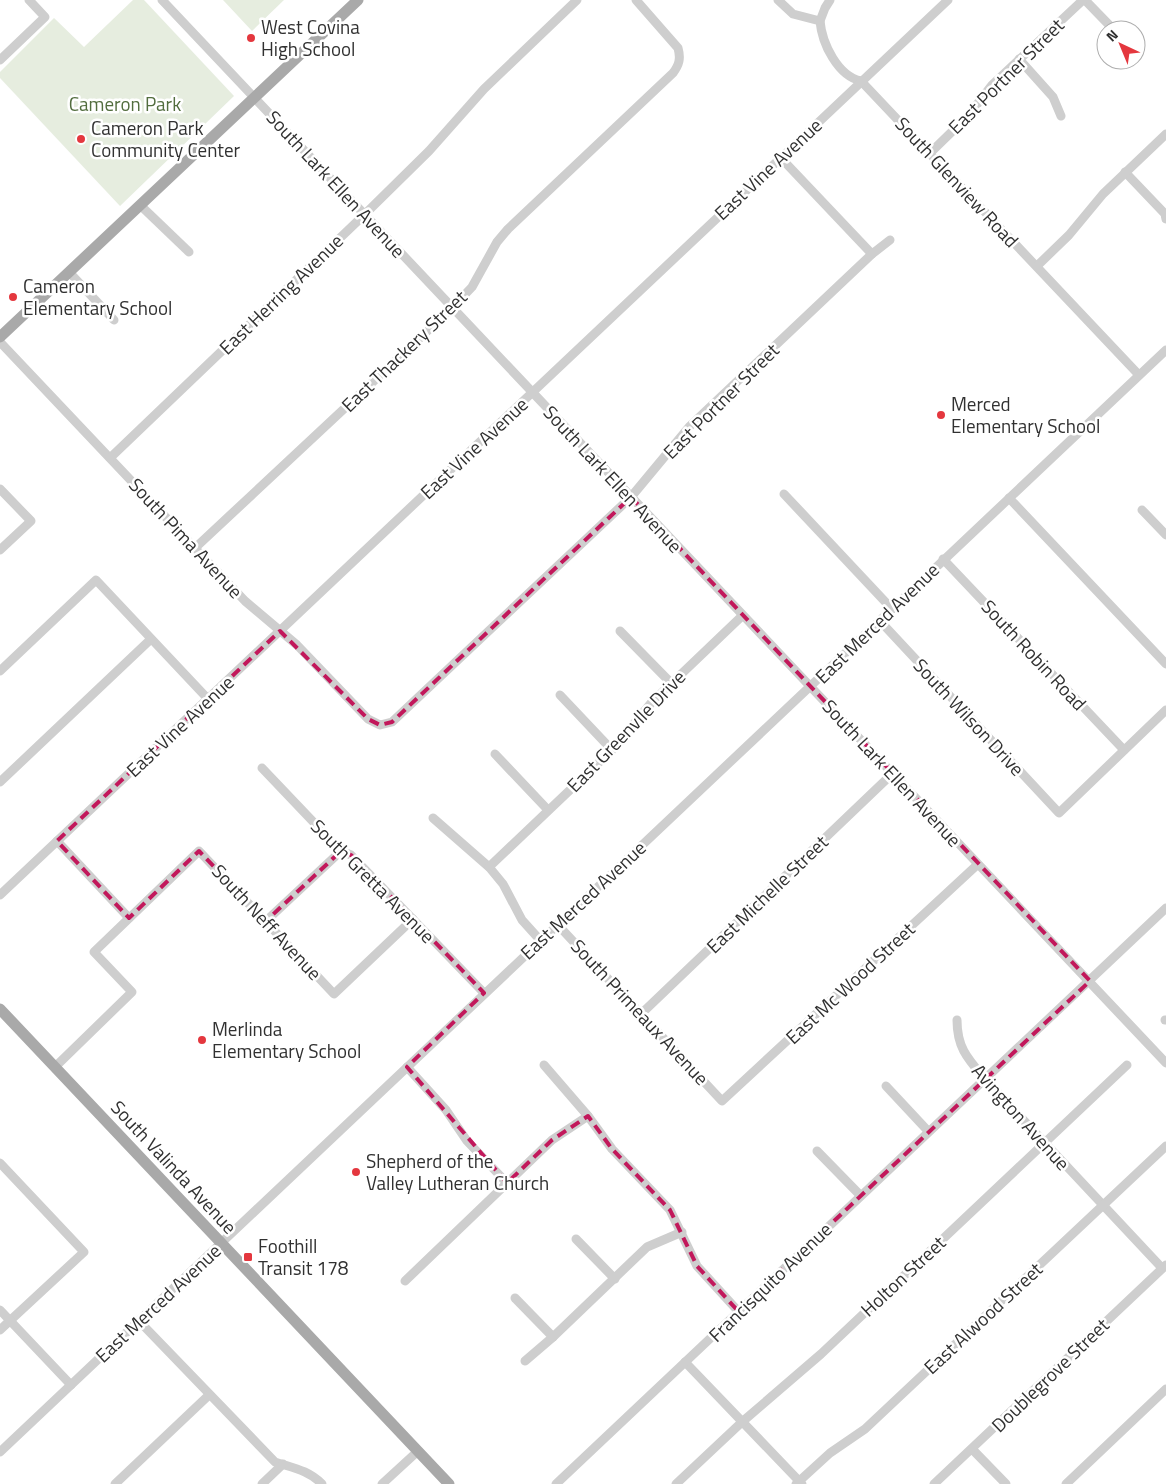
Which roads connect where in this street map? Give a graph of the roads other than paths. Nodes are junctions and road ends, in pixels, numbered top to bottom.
1 (29, 0) edge
2 (162, 0) edge
3 (358, 0) edge
4 (577, 0) edge
5 (636, 0) edge
6 (778, 0) edge
7 (830, 0) edge
8 (948, 0) edge
9 (1084, 0) edge
10 (1104, 20) edge
11 (820, 21) junction
12 (1019, 59) junction
13 (0, 60) edge
14 (862, 81) junction
15 (254, 98) junction
16 (1062, 116) dead end
17 (1166, 134) edge
18 (930, 153) junction
19 (780, 157) junction
20 (1125, 172) junction
21 (140, 205) junction
22 (364, 215) junction
23 (1166, 219) edge
24 (890, 240) dead end
25 (189, 252) dead end
26 (872, 254) junction
27 (1037, 266) junction
28 (69, 272) junction
29 (452, 308) junction
30 (114, 320) dead end
31 (0, 337) edge
32 (0, 342) edge
33 (1166, 350) edge
34 (1139, 375) junction
35 (532, 393) junction
36 (110, 458) junction
37 (0, 488) edge
38 (784, 494) dead end
39 (631, 497) junction
40 (1009, 498) junction
41 (1142, 510) dead end
42 (1166, 535) edge
43 (195, 548) junction
44 (0, 550) edge
45 (944, 560) junction
46 (892, 609) junction
47 (742, 616) junction
48 (880, 621) junction
49 (280, 631) junction
50 (620, 631) dead end
51 (151, 639) junction
52 (1166, 664) edge
53 (0, 671) edge
54 (671, 683) junction
55 (811, 686) junction
56 (560, 695) dead end
57 (208, 699) junction
58 (1166, 710) edge
59 (380, 725) joint
60 (612, 750) junction
61 (1124, 750) junction
62 (496, 754) dead end
63 (262, 768) dead end
64 (892, 774) junction
65 (0, 782) edge
66 (548, 810) junction
67 (433, 818) dead end
68 (57, 842) junction
69 (341, 851) junction
70 (977, 865) junction
71 (489, 867) junction
72 (0, 895) edge
73 (1166, 908) edge
74 (129, 918) junction
75 (413, 919) junction
76 (266, 921) junction
77 (558, 924) junction
78 (540, 940) junction
79 (1090, 981) junction
80 (484, 994) junction
81 (0, 1008) edge
82 (641, 1014) junction
83 (957, 1020) dead end
84 (1166, 1063) edge
85 (544, 1065) dead end
86 (1127, 1065) dead end
87 (55, 1067) junction
88 (407, 1067) junction
89 (984, 1078) junction
90 (886, 1086) dead end
91 (722, 1101) joint
92 (588, 1116) junction
93 (928, 1131) junction
94 (1044, 1143) junction
95 (1166, 1146) edge
96 (818, 1151) dead end
97 (0, 1163) edge
98 (507, 1183) junction
99 (860, 1195) junction
100 (1102, 1206) junction
101 (682, 1232) junction
102 (576, 1239) dead end
103 (222, 1243) junction
104 (1164, 1267) edge
105 (615, 1279) junction
106 (405, 1281) dead end
107 (515, 1298) dead end
108 (0, 1310) edge
109 (738, 1311) junction
110 (10, 1320) junction
111 (139, 1321) junction
112 (0, 1330) edge
113 (553, 1337) junction
114 (525, 1362) dead end
115 (685, 1362) junction
116 (71, 1385) junction
117 (1166, 1389) edge
118 (209, 1395) junction
119 (742, 1422) junction
120 (972, 1449) junction
121 (418, 1451) junction
122 (0, 1452) edge
123 (283, 1464) junction
124 (799, 1483) edge
125 (115, 1484) edge
126 (262, 1484) edge
127 (322, 1484) edge
128 (382, 1484) edge
129 (449, 1484) edge
130 (556, 1484) edge
131 (676, 1484) edge
132 (934, 1484) edge
133 (1006, 1484) edge
134 (1066, 1484) edge

1 - 13 street
2 - 15 street, South Lark Ellen Avenue
3 - 15 main road
4 - 22 street, East Herring Avenue
5 - 29 street, East Thackery Street
6 - 11 street
7 - 11 street
8 - 14 street, East Vine Avenue
9 - 10 street
9 - 12 street, East Portner Street
11 - 14 street, South Glenview Road
12 - 16 street
12 - 18 street, East Portner Street
14 - 18 street, South Glenview Road
14 - 19 street, East Vine Avenue
15 - 21 main road
15 - 22 street, South Lark Ellen Avenue
17 - 20 street
18 - 27 street, South Glenview Road
19 - 26 street
19 - 35 street, East Vine Avenue
20 - 23 street
20 - 27 street
21 - 25 street
21 - 28 main road
22 - 29 street, South Lark Ellen Avenue
22 - 36 street, East Herring Avenue
24 - 26 street, East Portner Street
26 - 39 street, East Portner Street
27 - 34 street, South Glenview Road
28 - 30 street
28 - 31 main road
29 - 35 street, South Lark Ellen Avenue
29 - 43 street, East Thackery Street
32 - 36 street, South Pima Avenue
33 - 34 street, East Merced Avenue
34 - 40 street, East Merced Avenue
35 - 39 street, South Lark Ellen Avenue
35 - 49 street, East Vine Avenue
36 - 43 street, South Pima Avenue
37 - 44 street
38 - 46 street
39 - 47 street, South Lark Ellen Avenue
39 - 59 street, East Portner Street
40 - 45 street, East Merced Avenue
40 - 52 street
41 - 42 street
43 - 49 street, South Pima Avenue
45 - 46 street, East Merced Avenue
45 - 61 street, South Robin Road
46 - 48 street, East Merced Avenue
47 - 54 street, East Greenvlle Drive
47 - 55 street, South Lark Ellen Avenue
48 - 55 street, East Merced Avenue
48 - 61 street, South Wilson Drive
49 - 57 street, East Vine Avenue
49 - 59 street, South Pima Avenue
50 - 54 street
51 - 53 street
51 - 57 street
51 - 65 street
54 - 60 street, East Greenvlle Drive
55 - 64 street, South Lark Ellen Avenue
55 - 77 street, East Merced Avenue
56 - 60 street
57 - 68 street, East Vine Avenue
58 - 61 street
60 - 66 street, East Greenvlle Drive
62 - 66 street
63 - 69 street, South Gretta Avenue
64 - 70 street, South Lark Ellen Avenue
64 - 82 street, East Michelle Street
66 - 71 street, East Greenvlle Drive
67 - 71 street
68 - 72 street, East Vine Avenue
68 - 74 street
69 - 75 street, South Gretta Avenue
69 - 76 street
70 - 79 street, South Lark Ellen Avenue
70 - 91 street, East Mc Wood Street
71 - 78 street
73 - 79 street, Francisquito Avenue
74 - 76 street, South Neff Avenue
74 - 87 street
75 - 76 street, South Neff Avenue
75 - 80 street, South Gretta Avenue
77 - 78 street, East Merced Avenue
77 - 82 street, South Primeaux Avenue
78 - 80 street, East Merced Avenue
79 - 84 street, South Lark Ellen Avenue
79 - 89 street, Francisquito Avenue
80 - 88 street, East Merced Avenue
81 - 87 main road, South Valinda Avenue
82 - 91 street, South Primeaux Avenue
83 - 89 street, Avington Avenue
85 - 92 street
86 - 94 street, Holton Street
87 - 103 main road, South Valinda Avenue
88 - 98 street
88 - 103 street, East Merced Avenue
89 - 93 street, Francisquito Avenue
89 - 94 street, Avington Avenue
90 - 93 street
92 - 98 street
92 - 101 street
93 - 99 street, Francisquito Avenue
94 - 100 street, Avington Avenue
94 - 119 street, Holton Street
95 - 100 street, East Alwood Street
96 - 99 street
97 - 110 street
98 - 106 street
99 - 109 street, Francisquito Avenue
100 - 104 street, Avington Avenue
100 - 124 street, East Alwood Street
101 - 105 street
101 - 109 street
102 - 105 street
103 - 111 street, East Merced Avenue
103 - 121 main road, South Valinda Avenue
104 - 120 street, Doublegrove Street
105 - 113 street
107 - 113 street
108 - 110 street
109 - 115 street, Francisquito Avenue
110 - 112 street
110 - 116 street
111 - 116 street, East Merced Avenue
111 - 118 street
113 - 114 street
115 - 119 street
115 - 130 street, Francisquito Avenue
116 - 122 street, East Merced Avenue
117 - 134 street
118 - 123 street
118 - 125 street
119 - 124 street
119 - 131 street, Holton Street
120 - 132 street, Doublegrove Street
120 - 133 street
121 - 128 street
121 - 129 main road, South Valinda Avenue
123 - 126 street
123 - 127 street

